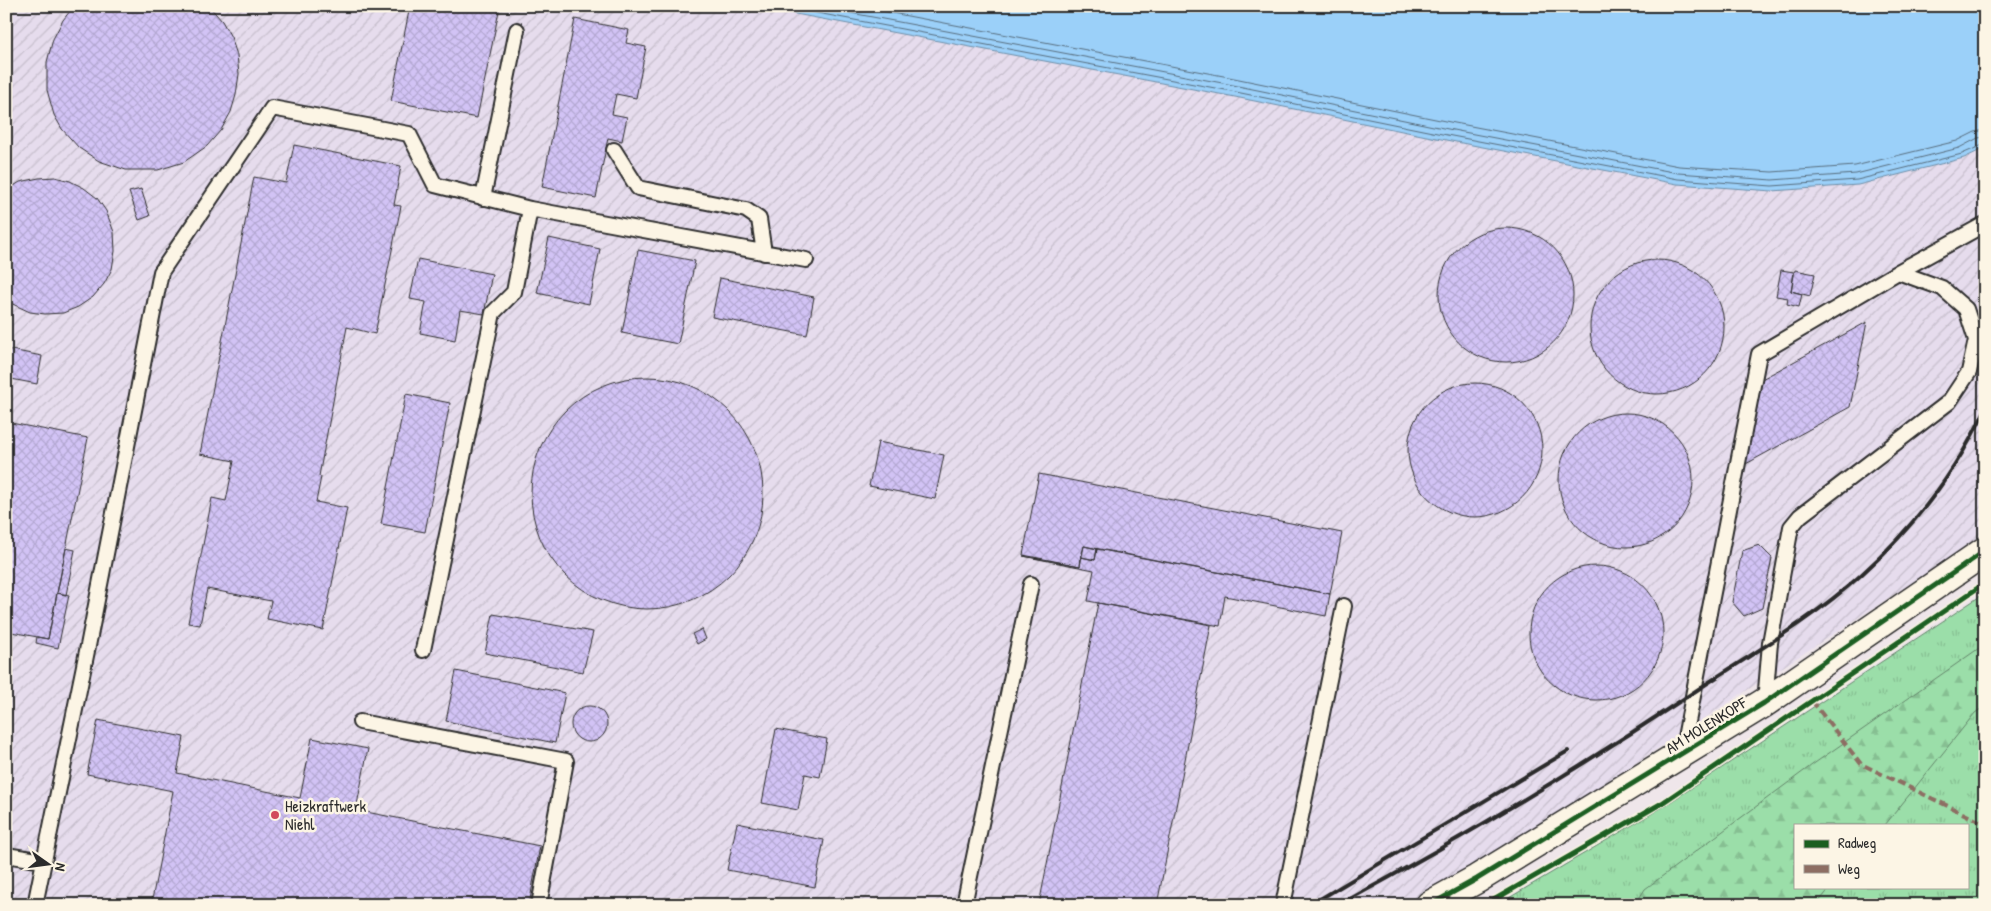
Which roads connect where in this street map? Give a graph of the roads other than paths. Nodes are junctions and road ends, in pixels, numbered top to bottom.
1 (517, 30) dead end
2 (614, 150) dead end
3 (483, 198) junction
4 (530, 209) junction
5 (1985, 224) edge
6 (764, 253) junction
7 (806, 260) dead end
8 (1898, 272) junction
9 (1985, 551) edge
10 (1031, 584) dead end
11 (1344, 606) dead end
12 (423, 650) dead end
13 (1764, 702) junction
14 (360, 722) dead end
15 (1682, 754) junction
16 (6, 855) edge
17 (44, 861) junction
18 (35, 905) edge
19 (539, 905) edge
20 (964, 905) edge
21 (1283, 905) edge
22 (1430, 905) edge

1 - 3 lane
2 - 6 lane
3 - 4 lane
3 - 17 lane
4 - 6 lane
4 - 12 lane
5 - 8 lane
6 - 7 lane
8 - 13 lane
8 - 15 lane
9 - 13 street, AM MOLENKOPF
10 - 20 lane
11 - 21 lane
13 - 15 street, AM MOLENKOPF
14 - 19 lane
15 - 22 street, AM MOLENKOPF
16 - 17 lane
17 - 18 lane

